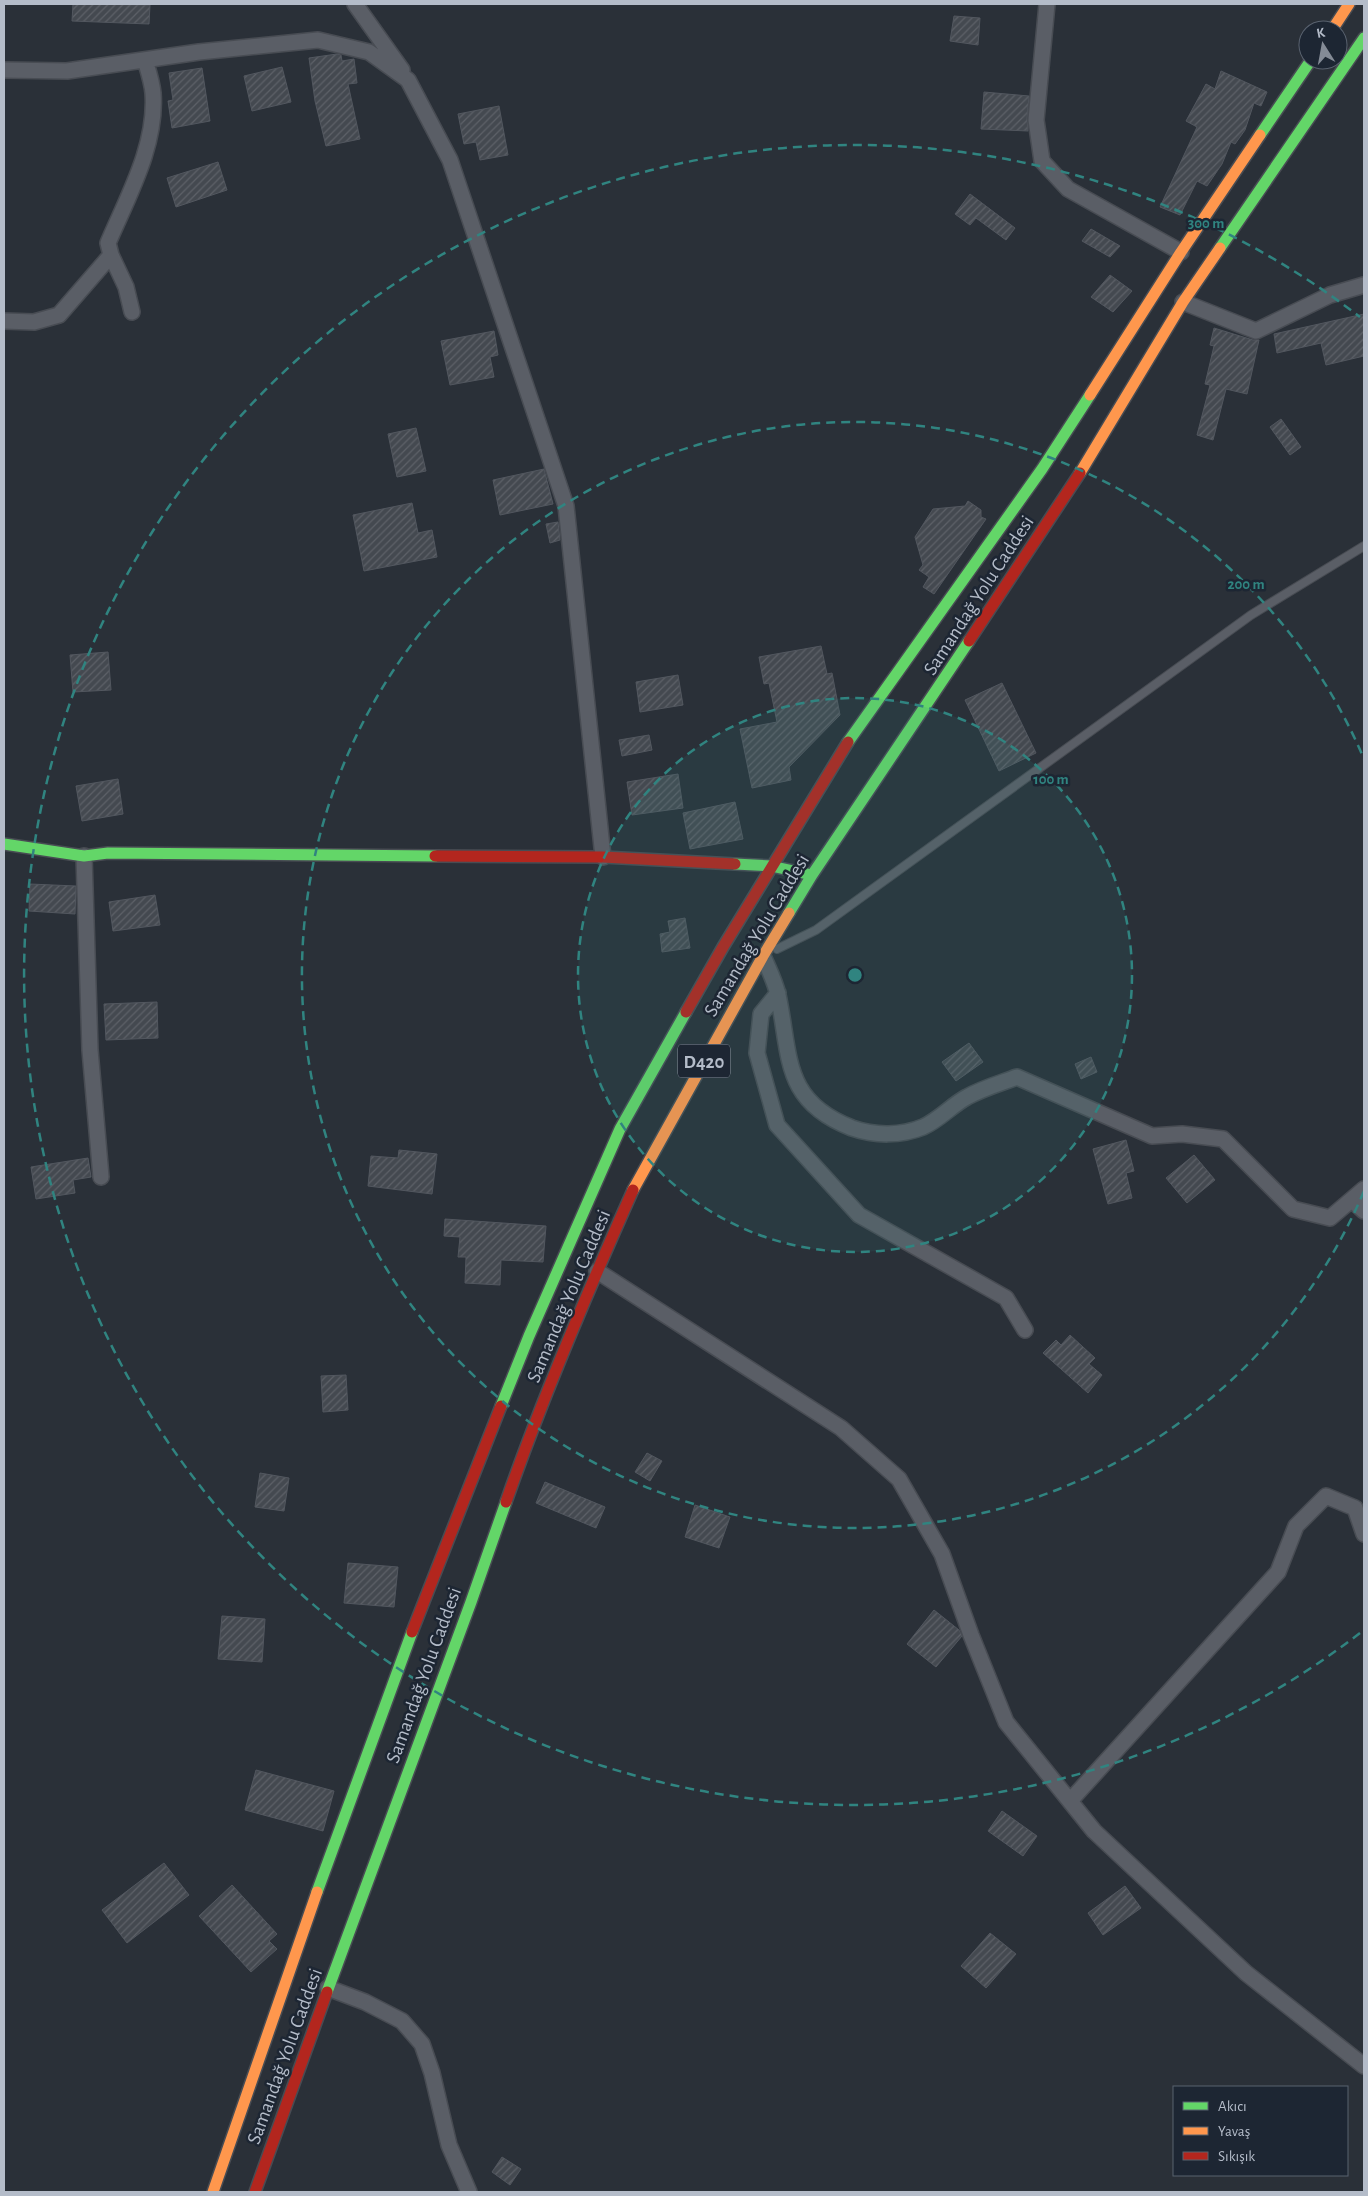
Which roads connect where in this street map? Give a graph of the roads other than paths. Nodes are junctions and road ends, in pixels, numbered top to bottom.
1 (355, 4) edge
2 (1047, 4) edge
3 (1350, 4) edge
4 (1339, 20) edge
5 (1364, 38) edge
6 (145, 60) junction
7 (4, 70) edge
8 (1304, 70) edge
9 (408, 80) junction
10 (1181, 252) junction
11 (111, 255) junction
12 (1364, 285) edge
13 (1183, 302) junction
14 (132, 312) dead end
15 (4, 321) edge
16 (1364, 546) edge
17 (4, 844) edge
18 (84, 856) junction
19 (603, 857) junction
20 (771, 866) junction
21 (812, 875) junction
22 (763, 956) junction
23 (778, 993) junction
24 (101, 1177) dead end
25 (1364, 1189) edge
26 (1352, 1200) junction
27 (1364, 1211) edge
28 (597, 1271) junction
29 (1025, 1330) dead end
30 (1364, 1534) edge
31 (1070, 1801) junction
32 (328, 1988) junction
33 (1364, 2066) edge
34 (213, 2192) edge
35 (255, 2192) edge
36 (469, 2192) edge

1 - 9 street
2 - 10 street
3 - 4 main road
5 - 13 main road, Samandağ Yolu Caddesi / D420
6 - 7 street
6 - 9 street
6 - 11 street
8 - 10 main road, Samandağ Yolu Caddesi / D420
9 - 19 street
10 - 20 main road, Samandağ Yolu Caddesi / D420
11 - 14 street
11 - 15 street
12 - 13 street
13 - 21 main road, Samandağ Yolu Caddesi / D420
16 - 22 lane
17 - 18 main road
18 - 19 main road
18 - 24 street
19 - 20 main road
20 - 21 main road
20 - 34 main road, Samandağ Yolu Caddesi / D420
21 - 22 main road, Samandağ Yolu Caddesi / D420
22 - 23 street
22 - 28 main road, Samandağ Yolu Caddesi / D420
23 - 26 street
23 - 29 street
25 - 26 street
26 - 27 street
28 - 31 street
28 - 32 main road, Samandağ Yolu Caddesi / D420
30 - 31 street
31 - 33 street
32 - 35 main road, Samandağ Yolu Caddesi / D420
32 - 36 street

